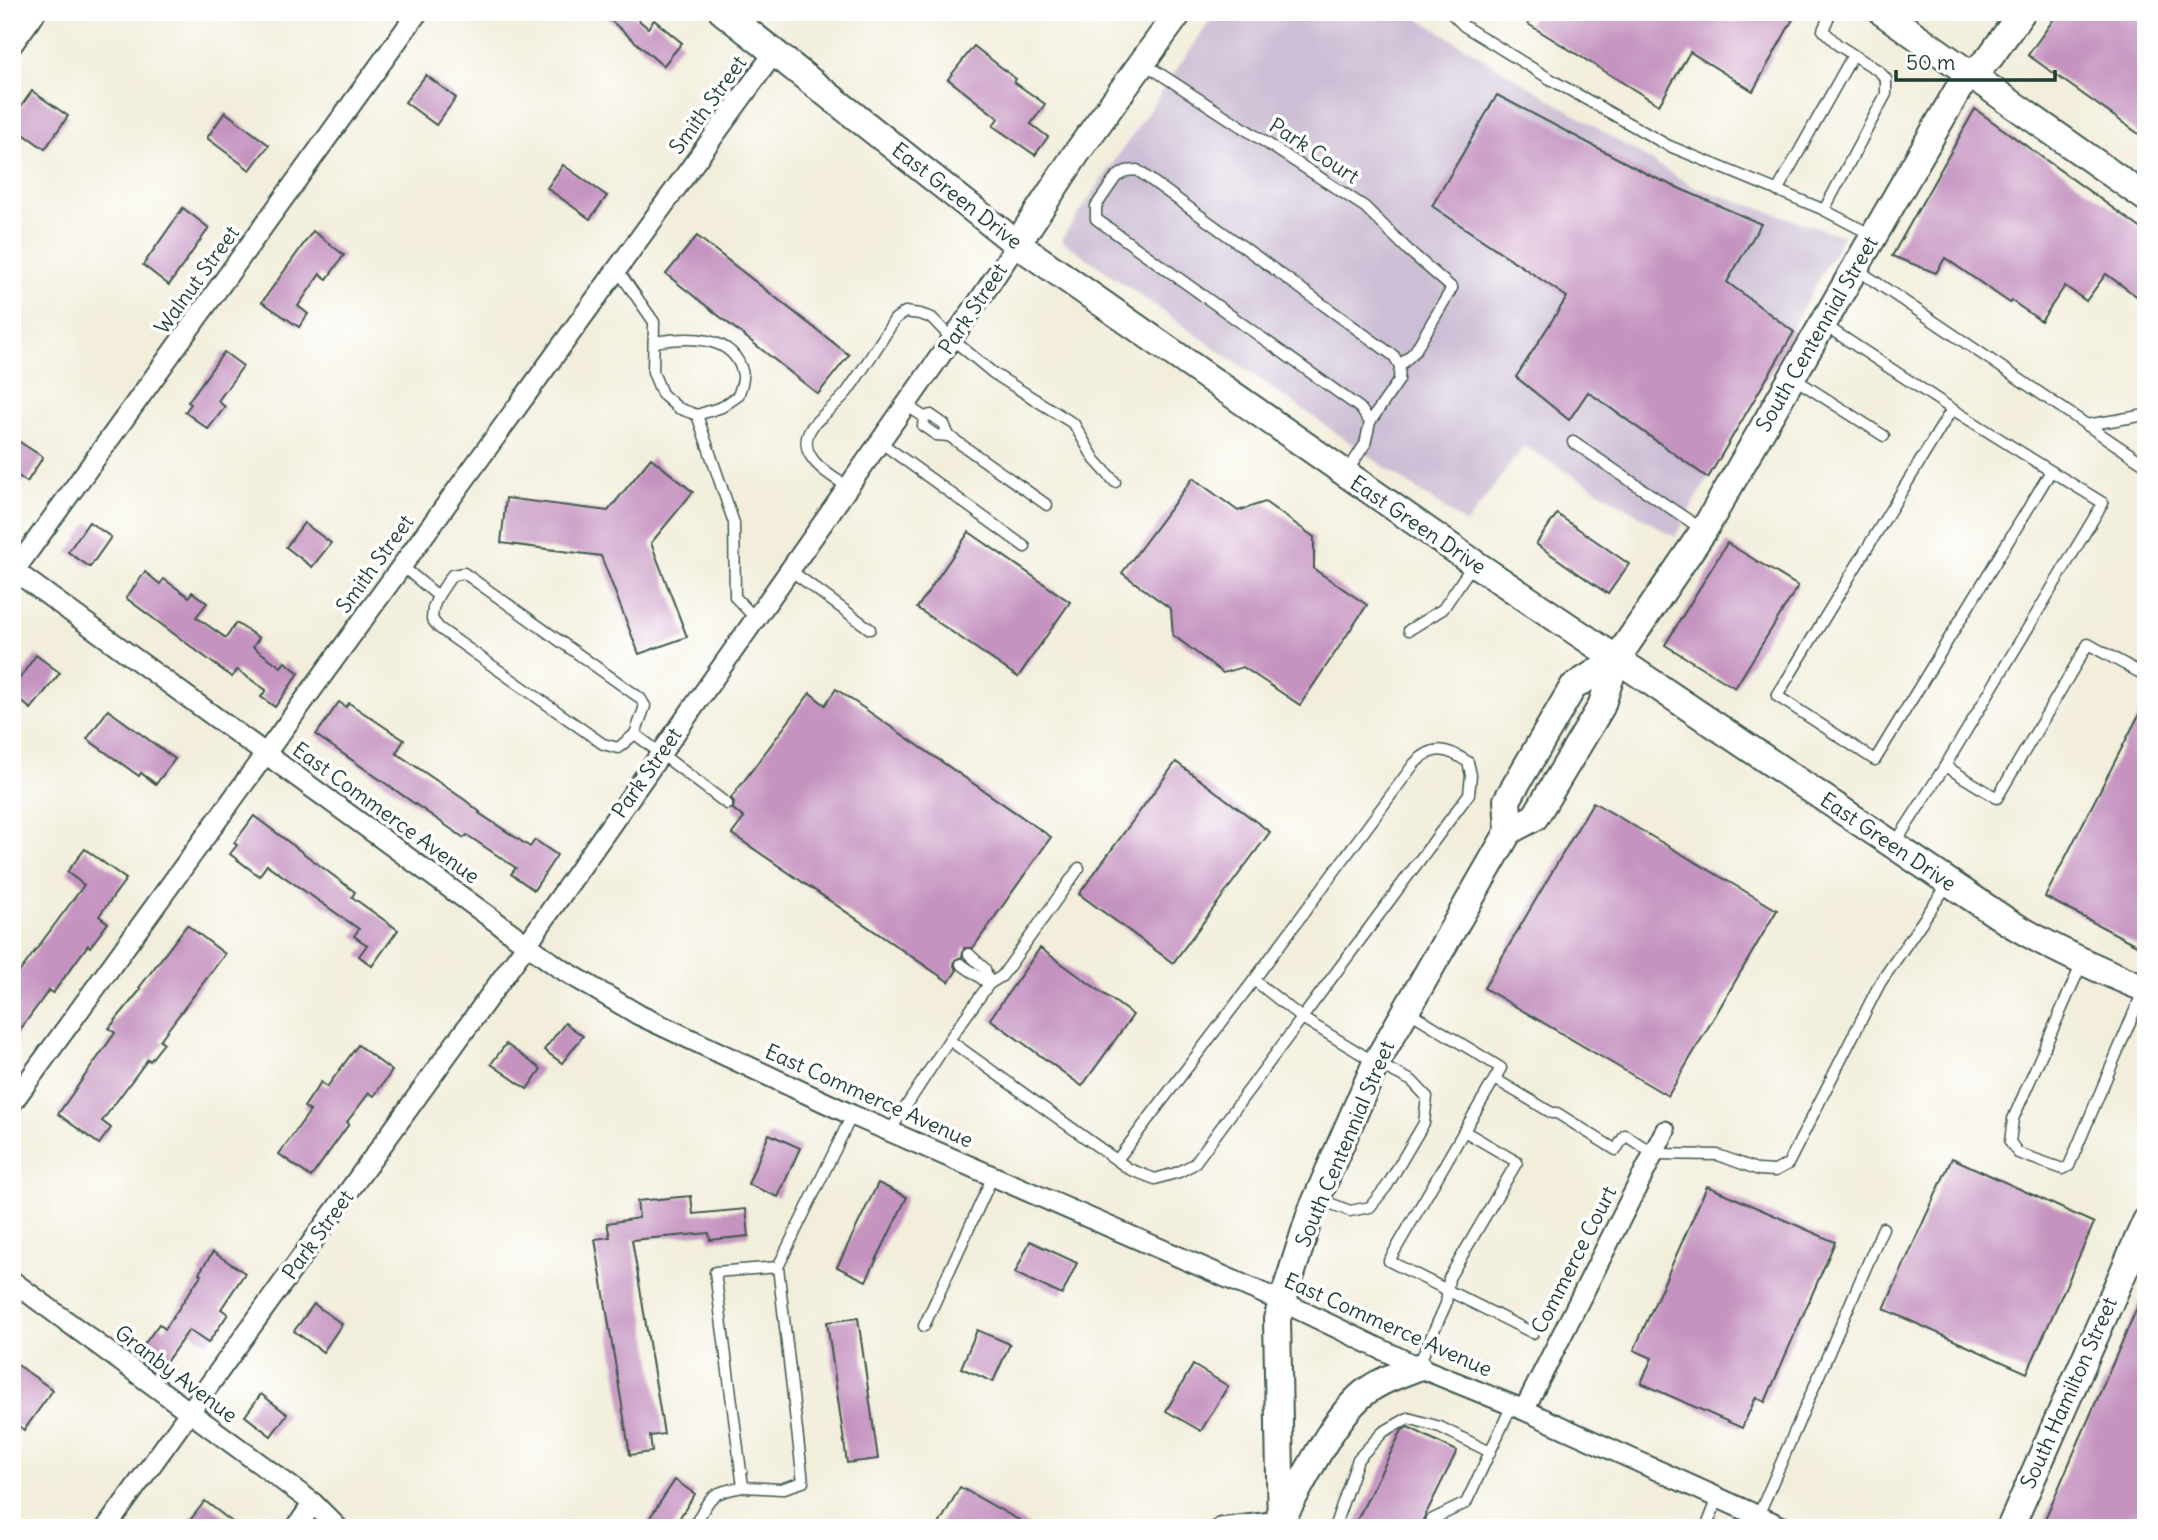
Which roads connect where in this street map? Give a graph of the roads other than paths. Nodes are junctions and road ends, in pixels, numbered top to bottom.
1 (36, 12) edge
2 (418, 12) edge
3 (723, 12) edge
4 (1179, 12) edge
5 (1450, 12) edge
6 (1831, 12) edge
7 (1882, 12) edge
8 (2022, 12) edge
9 (12, 45) edge
10 (774, 52) junction
11 (1853, 55) junction
12 (1143, 62) junction
13 (1972, 75) junction
14 (1777, 191) junction
15 (2146, 198) edge
16 (1824, 210) junction
17 (1873, 236) junction
18 (1017, 244) junction
19 (1854, 268) junction
20 (617, 269) junction
21 (1822, 324) junction
22 (952, 340) junction
23 (654, 342) junction
24 (1400, 366) junction
25 (1792, 377) junction
26 (906, 405) junction
27 (1952, 409) junction
28 (697, 415) junction
29 (2146, 415) edge
30 (1370, 422) junction
31 (2086, 425) junction
32 (1884, 436) dead end
33 (880, 442) junction
34 (1573, 442) dead end
35 (2146, 466) edge
36 (2051, 471) junction
37 (1345, 475) junction
38 (1115, 482) dead end
39 (849, 487) junction
40 (1047, 505) dead end
41 (1704, 530) junction
42 (1025, 547) dead end
43 (1474, 563) junction
44 (402, 566) junction
45 (790, 570) junction
46 (13, 571) edge
47 (438, 596) junction
48 (756, 619) junction
49 (870, 629) dead end
50 (1409, 631) dead end
51 (1616, 660) junction
52 (2146, 676) edge
53 (635, 734) junction
54 (662, 752) junction
55 (266, 754) junction
56 (1945, 766) junction
57 (727, 804) dead end
58 (1894, 846) junction
59 (1079, 868) dead end
60 (1949, 883) junction
61 (527, 944) junction
62 (969, 954) dead end
63 (2082, 962) junction
64 (961, 964) dead end
65 (1254, 981) junction
66 (989, 984) junction
67 (2145, 989) edge
68 (1406, 1010) junction
69 (1302, 1018) junction
70 (949, 1040) junction
71 (1376, 1063) junction
72 (1494, 1079) junction
73 (12, 1103) edge
74 (852, 1115) junction
75 (1464, 1130) junction
76 (890, 1131) junction
77 (1665, 1131) dead end
78 (1649, 1151) junction
79 (1117, 1160) junction
80 (993, 1176) junction
81 (1318, 1198) junction
82 (2146, 1221) edge
83 (1883, 1228) dead end
84 (778, 1267) junction
85 (12, 1280) edge
86 (1447, 1292) junction
87 (1283, 1301) junction
88 (924, 1326) dead end
89 (1533, 1333) dead end
90 (1418, 1367) junction
91 (1518, 1408) junction
92 (190, 1413) junction
93 (1490, 1452) junction
94 (743, 1487) junction
95 (1718, 1497) junction
96 (313, 1503) junction
97 (1758, 1516) junction
98 (1281, 1524) edge
99 (106, 1528) edge
100 (296, 1528) edge
101 (338, 1528) edge
102 (693, 1528) edge
103 (1221, 1528) edge
104 (1334, 1528) edge
105 (1427, 1528) edge
106 (1706, 1528) edge
107 (1785, 1528) edge
108 (2010, 1528) edge

1 - 9 street
2 - 46 street, Walnut Street
3 - 10 main road, East Green Drive
4 - 12 main road, Park Street
5 - 14 lane
6 - 11 lane
7 - 13 main road
8 - 13 main road, South Centennial Street
10 - 18 main road, East Green Drive
10 - 20 street, Smith Street
11 - 14 lane
11 - 16 lane
12 - 18 main road, Park Street
12 - 24 lane, Park Court
13 - 15 main road
13 - 17 main road, South Centennial Street
14 - 16 lane
16 - 17 lane
17 - 19 main road, South Centennial Street
18 - 22 street, Park Street
18 - 37 main road, East Green Drive
19 - 21 main road, South Centennial Street
19 - 31 lane
20 - 23 lane
20 - 44 street, Smith Street
21 - 25 main road, South Centennial Street
21 - 27 lane
22 - 26 street, Park Street
22 - 38 lane
22 - 39 lane
23 - 28 lane
23 - 28 lane
24 - 30 lane
24 - 30 lane
25 - 32 lane
25 - 41 main road, South Centennial Street
26 - 33 street, Park Street
26 - 40 lane
27 - 36 lane
27 - 36 lane
28 - 48 lane
29 - 31 lane
30 - 37 lane
31 - 35 lane
33 - 39 street, Park Street
33 - 42 lane
34 - 41 lane
36 - 56 lane
37 - 43 main road, East Green Drive
39 - 45 street, Park Street
41 - 51 main road, South Centennial Street
43 - 50 lane
43 - 51 main road, East Green Drive
44 - 47 lane
44 - 55 street, Smith Street
45 - 48 street, Park Street
45 - 49 lane
46 - 55 street, East Commerce Avenue
47 - 53 lane
47 - 53 lane
48 - 54 street, Park Street
51 - 58 main road, East Green Drive
51 - 68 main road, South Centennial Street
52 - 56 lane
53 - 54 lane
54 - 57 lane
54 - 61 street, Park Street
55 - 61 street, East Commerce Avenue
55 - 73 street, Smith Street
56 - 58 lane
58 - 60 main road, East Green Drive
59 - 66 lane
60 - 63 main road, East Green Drive
60 - 78 lane
61 - 74 street, East Commerce Avenue
61 - 92 street, Park Street
62 - 66 lane
63 - 67 main road, East Green Drive
63 - 67 lane
64 - 66 lane
65 - 69 lane
65 - 69 lane
65 - 79 lane
66 - 70 lane
68 - 71 main road, South Centennial Street
68 - 72 lane
69 - 71 lane
69 - 79 lane
70 - 76 lane
70 - 79 lane
71 - 81 main road, South Centennial Street
71 - 81 lane
72 - 75 lane
72 - 78 lane
74 - 76 street, East Commerce Avenue
74 - 84 lane
75 - 86 lane
75 - 86 lane
76 - 80 street, East Commerce Avenue
77 - 78 street, Commerce Court
78 - 91 street, Commerce Court
80 - 87 street, East Commerce Avenue
80 - 88 lane
81 - 87 main road, South Centennial Street
82 - 108 main road, South Hamilton Street
83 - 97 lane
84 - 94 lane
84 - 94 lane
85 - 92 street, Granby Avenue
86 - 89 lane
86 - 90 lane
87 - 90 street, East Commerce Avenue
87 - 98 main road, South Centennial Street
90 - 91 street, East Commerce Avenue
90 - 98 main road
91 - 93 lane
91 - 95 street, East Commerce Avenue
92 - 96 street, Granby Avenue
92 - 99 street, Park Street
93 - 104 lane
93 - 105 lane
94 - 102 lane
95 - 97 street, East Commerce Avenue
95 - 106 lane
96 - 100 street
96 - 101 street, Granby Avenue
97 - 107 street, East Commerce Avenue
98 - 103 street

